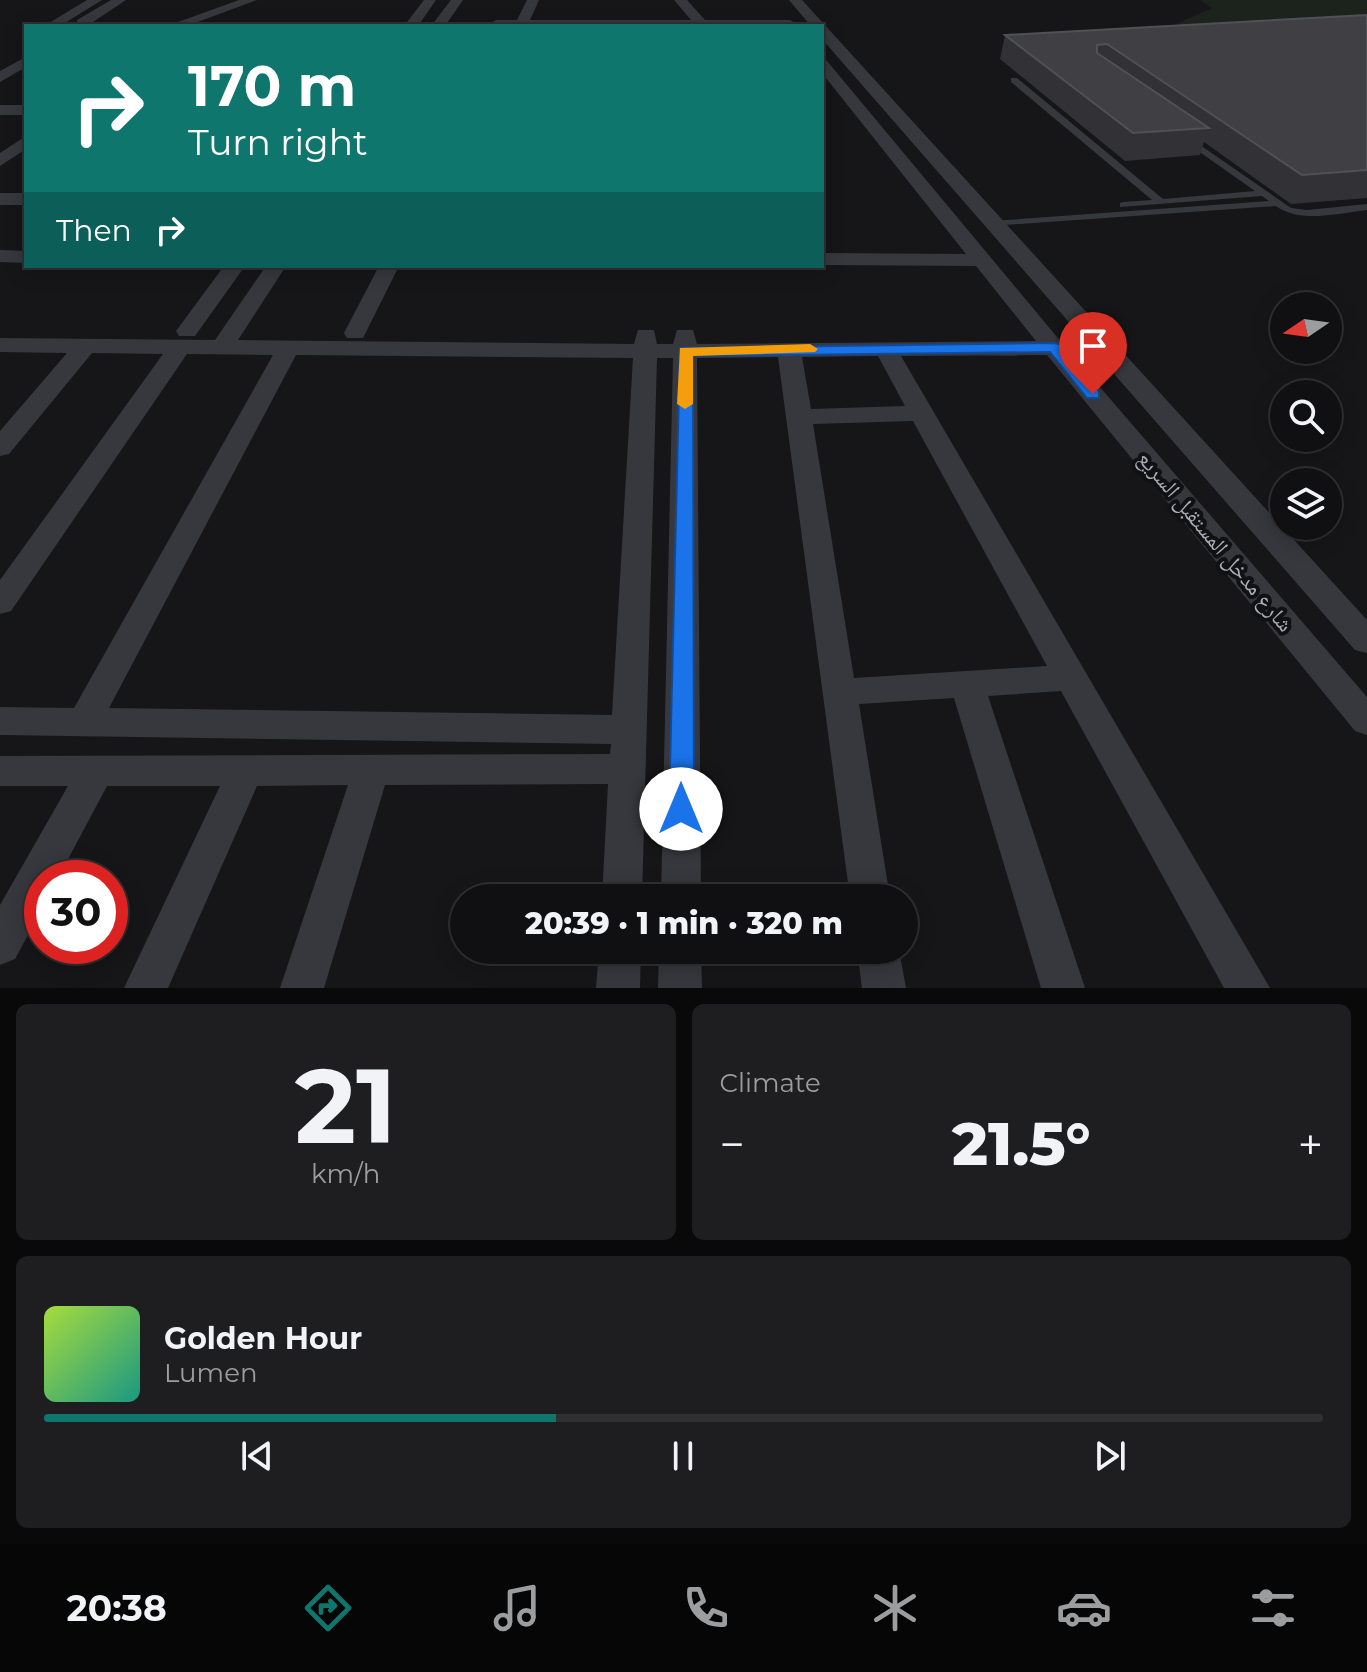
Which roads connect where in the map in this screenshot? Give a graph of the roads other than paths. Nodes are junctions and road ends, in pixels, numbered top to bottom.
1 (96, 0) edge
2 (120, 0) edge
3 (251, 0) edge
4 (430, 0) edge
5 (457, 0) edge
6 (533, 0) edge
7 (680, 0) edge
8 (795, 0) edge
9 (780, 12) dead end
10 (576, 18) edge
11 (54, 24) edge
12 (81, 24) edge
13 (180, 24) edge
14 (412, 24) edge
15 (439, 24) edge
16 (521, 24) edge
17 (529, 24) edge
18 (701, 24) edge
19 (789, 24) edge
20 (816, 24) edge
21 (824, 33) edge
22 (24, 62) edge
23 (824, 66) edge
24 (24, 75) edge
25 (3, 77) edge
26 (1014, 80) dead end
27 (872, 88) junction
28 (843, 90) junction
29 (0, 110) edge
30 (24, 110) edge
31 (1173, 129) edge
32 (23, 146) edge
33 (0, 161) edge
34 (1262, 193) junction
35 (0, 199) edge
36 (24, 199) edge
37 (1161, 202) junction
38 (1275, 203) junction
39 (1367, 207) edge
40 (989, 220) junction
41 (0, 256) edge
42 (24, 257) edge
43 (824, 259) edge
44 (983, 260) junction
45 (234, 268) edge
46 (275, 268) edge
47 (388, 268) edge
48 (0, 328) edge
49 (355, 333) junction
50 (1089, 333) junction
51 (184, 339) junction
52 (1047, 339) junction
53 (227, 340) junction
54 (685, 342) junction
55 (646, 343) junction
56 (0, 345) edge
57 (85, 346) junction
58 (288, 348) junction
59 (885, 348) junction
60 (789, 349) junction
61 (919, 413) junction
62 (799, 417) junction
63 (0, 448) edge
64 (640, 513) junction
65 (683, 513) junction
66 (0, 603) edge
67 (1367, 641) edge
68 (1073, 677) junction
69 (967, 684) junction
70 (840, 692) junction
71 (0, 721) edge
72 (1367, 721) edge
73 (84, 722) junction
74 (629, 730) junction
75 (628, 769) junction
76 (97, 770) junction
77 (0, 771) edge
78 (245, 771) junction
79 (371, 771) junction
80 (623, 884) edge
81 (681, 884) edge
82 (868, 884) edge
83 (0, 945) edge
84 (619, 964) edge
85 (680, 964) edge
86 (880, 964) edge
87 (146, 988) edge
88 (302, 988) edge
89 (618, 988) edge
90 (680, 988) edge
91 (884, 988) edge
92 (1063, 988) edge
93 (1248, 988) edge

1 - 11 street
2 - 12 street
3 - 13 street
4 - 14 street
5 - 15 street
6 - 16 street
7 - 18 street
8 - 20 street
9 - 19 street
10 - 17 street
10 - 18 street
21 - 27 street, شارع مدخل المستقبل السريع
22 - 25 street
23 - 28 street, شارع مدخل المستقبل السريع
24 - 25 street
26 - 37 lane
27 - 28 street
27 - 40 street, شارع مدخل المستقبل السريع
28 - 44 street, شارع مدخل المستقبل السريع
29 - 30 street
31 - 34 lane
32 - 33 street
34 - 37 lane
34 - 38 lane
35 - 36 street
37 - 40 lane
38 - 39 lane
38 - 40 lane
40 - 50 street, شارع مدخل المستقبل السريع
41 - 42 street
43 - 44 street
44 - 52 street, شارع مدخل المستقبل السريع
45 - 51 street
46 - 53 street
47 - 49 street
48 - 51 street
49 - 53 street
49 - 55 street
50 - 52 street
50 - 67 street, شارع مدخل المستقبل السريع
51 - 53 street
51 - 57 street
51 - 66 street
52 - 54 street
52 - 59 street
52 - 72 street, شارع مدخل المستقبل السريع
53 - 58 street
54 - 55 street
54 - 60 street
54 - 65 street
55 - 58 street
55 - 64 street
56 - 57 street
57 - 63 street
58 - 73 street
59 - 60 street
59 - 61 street
60 - 62 street
61 - 62 street
61 - 68 street
62 - 70 street
64 - 65 street
64 - 74 street
65 - 81 street
68 - 69 street
68 - 93 street
69 - 70 street
69 - 92 street
70 - 82 street
71 - 73 street
73 - 74 street
74 - 75 street
75 - 79 street
75 - 80 street
76 - 77 street
76 - 78 street
76 - 83 street
78 - 79 street
78 - 87 street
79 - 88 street
84 - 89 street
85 - 90 street
86 - 91 street

